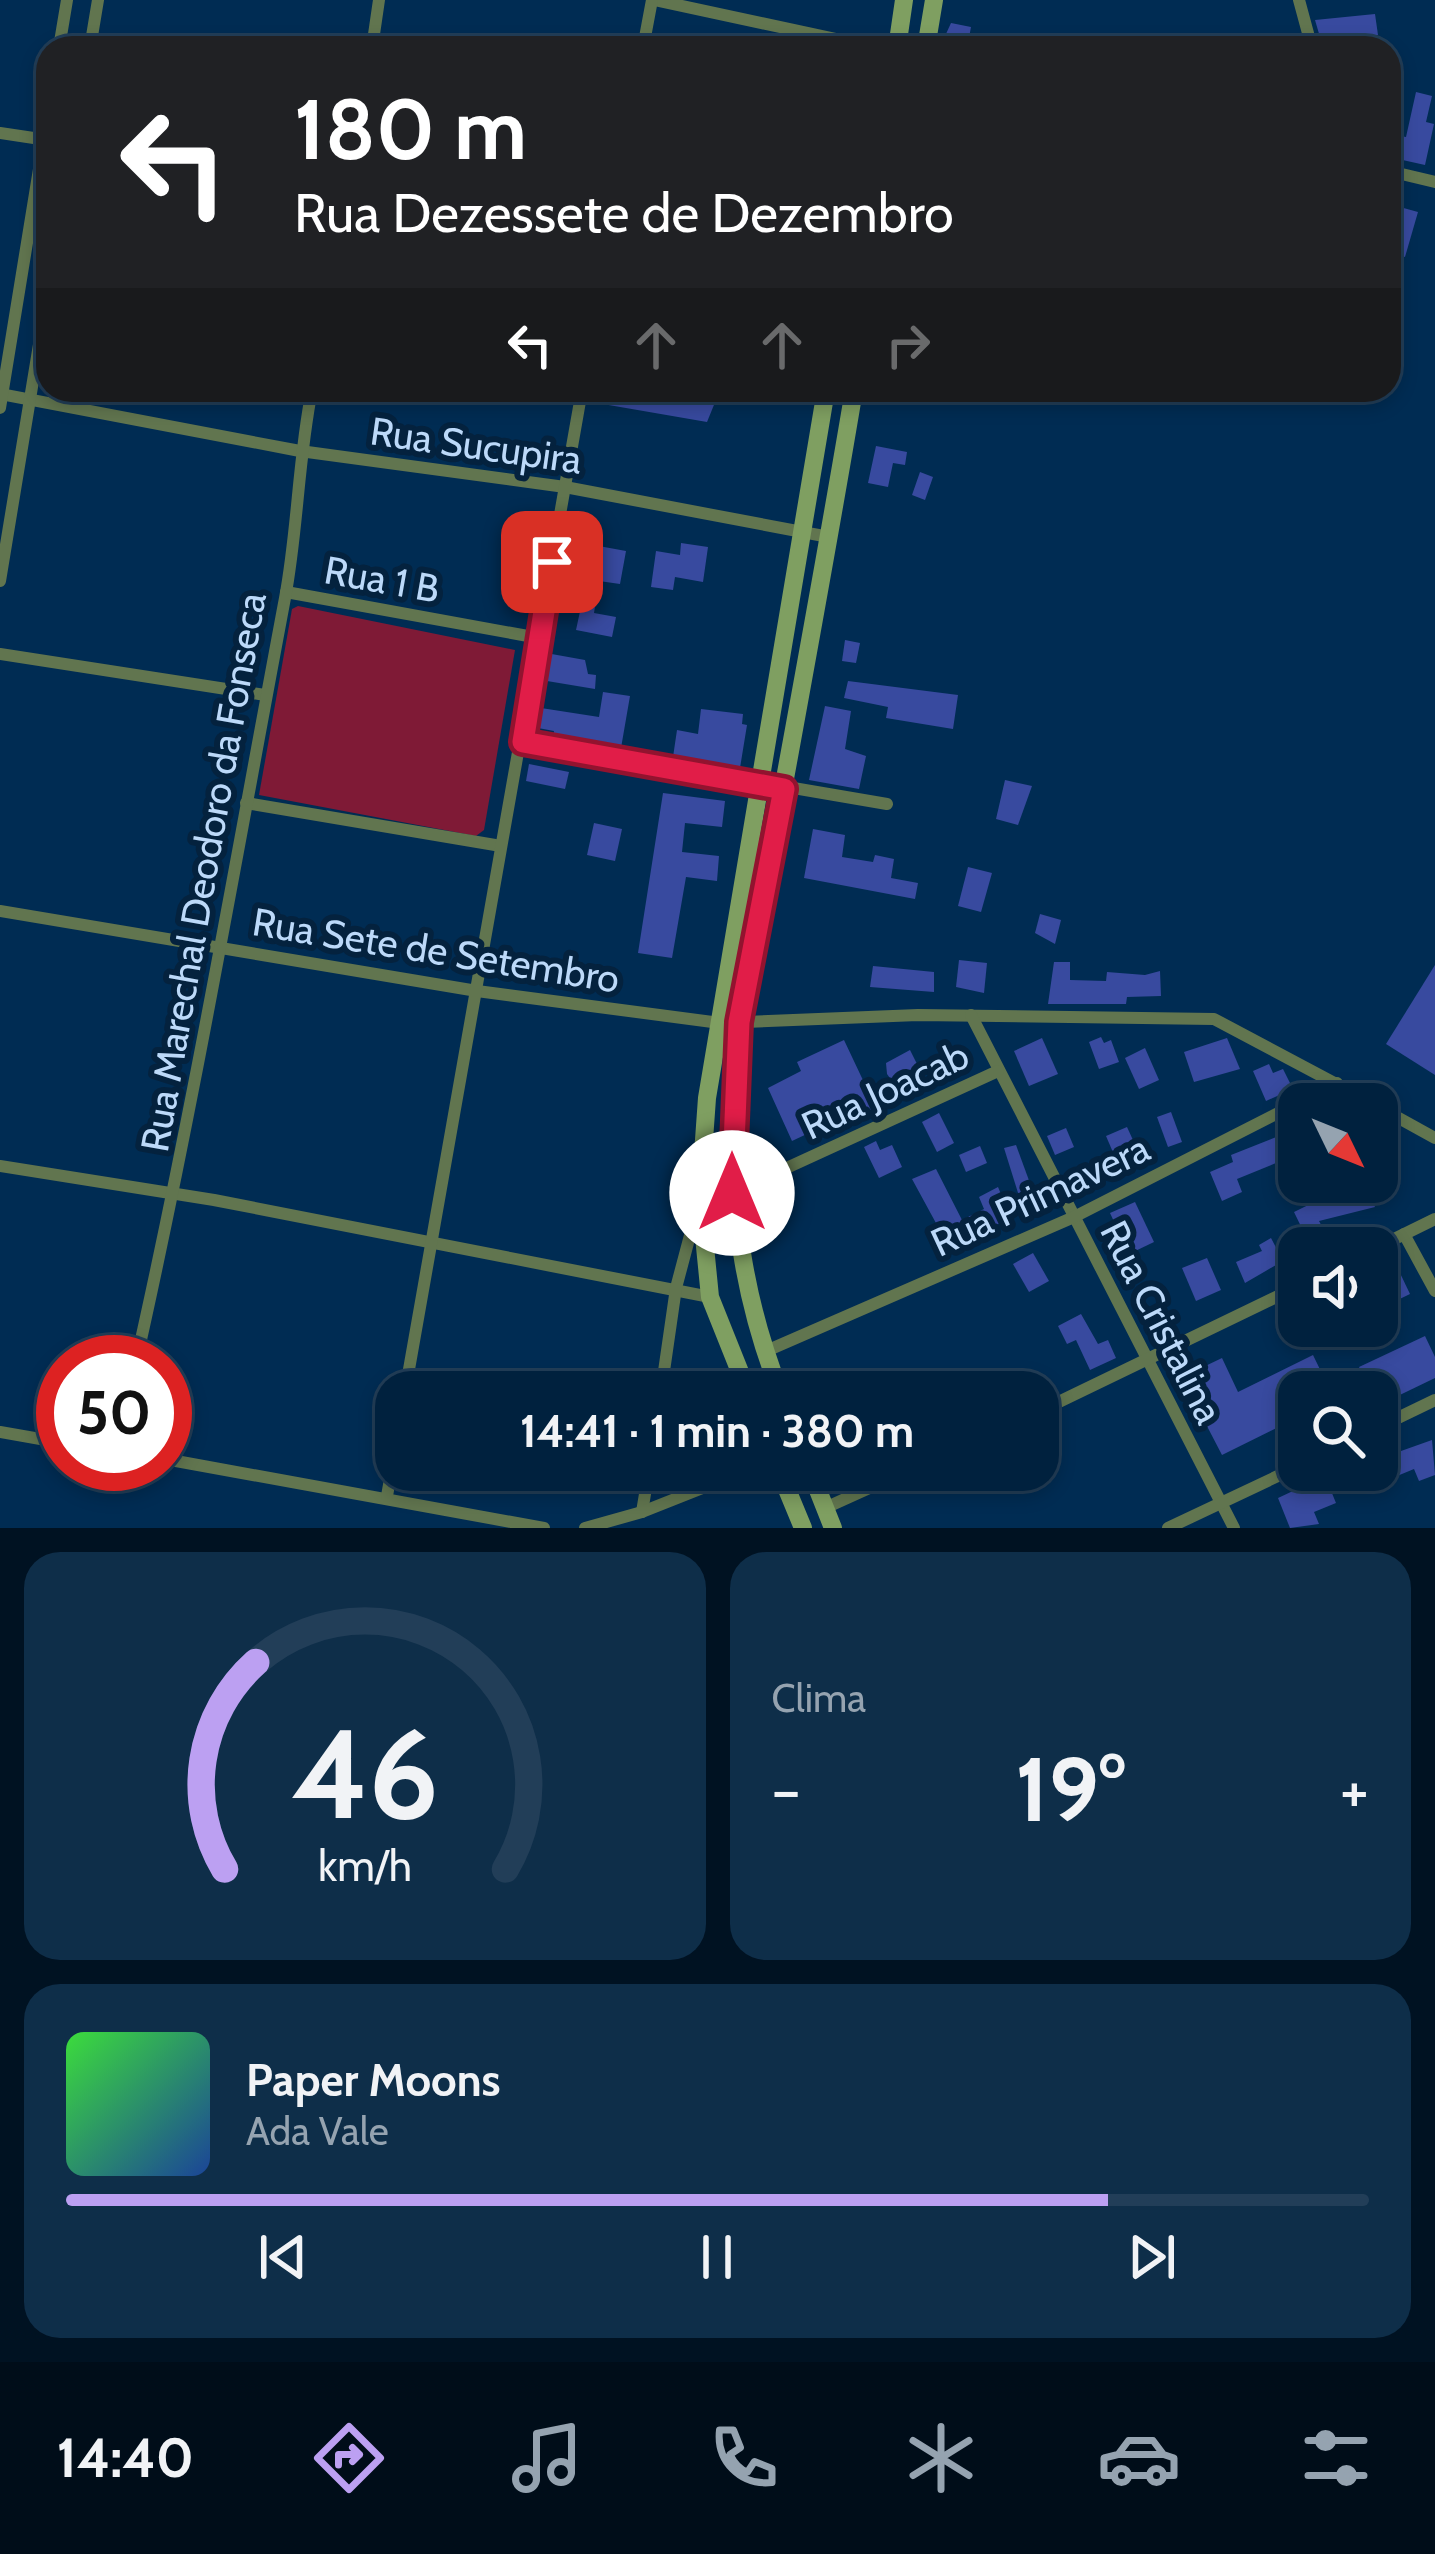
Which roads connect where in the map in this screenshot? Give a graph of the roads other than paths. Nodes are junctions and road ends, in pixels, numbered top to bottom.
1 (67, 0) edge
2 (98, 0) edge
3 (379, 0) edge
4 (653, 0) edge
5 (904, 0) edge
6 (934, 0) edge
7 (1299, 0) edge
8 (61, 36) edge
9 (92, 36) edge
10 (374, 36) edge
11 (646, 36) edge
12 (822, 36) edge
13 (899, 36) edge
14 (928, 36) edge
15 (1309, 36) edge
16 (0, 133) edge
17 (36, 138) edge
18 (1401, 174) edge
19 (1435, 182) edge
20 (36, 197) edge
21 (36, 361) edge
22 (1, 398) edge
23 (310, 402) edge
24 (580, 402) edge
25 (824, 402) edge
26 (852, 402) edge
27 (29, 403) junction
28 (300, 451) junction
29 (566, 487) junction
30 (802, 531) junction
31 (829, 537) junction
32 (0, 581) edge
33 (286, 592) junction
34 (539, 638) junction
35 (0, 654) edge
36 (266, 695) junction
37 (523, 742) junction
38 (763, 785) junction
39 (784, 789) junction
40 (245, 803) junction
41 (887, 804) dead end
42 (501, 846) junction
43 (0, 911) edge
44 (219, 945) junction
45 (477, 991) junction
46 (971, 1015) junction
47 (730, 1023) junction
48 (998, 1071) junction
49 (1335, 1083) edge
50 (1278, 1114) edge
51 (1398, 1117) edge
52 (1435, 1138) edge
53 (0, 1166) edge
54 (174, 1192) junction
55 (732, 1193) junction
56 (700, 1196) junction
57 (1074, 1217) junction
58 (1435, 1219) edge
59 (1404, 1234) junction
60 (1398, 1237) edge
61 (432, 1242) junction
62 (676, 1288) junction
63 (1435, 1291) edge
64 (710, 1297) junction
65 (1278, 1297) edge
66 (142, 1335) edge
67 (764, 1352) junction
68 (1147, 1363) junction
69 (409, 1371) edge
70 (664, 1371) edge
71 (740, 1371) edge
72 (772, 1371) edge
73 (1435, 1400) edge
74 (1059, 1403) edge
75 (1398, 1418) edge
76 (0, 1432) edge
77 (36, 1438) edge
78 (192, 1464) edge
79 (1278, 1476) edge
80 (388, 1491) edge
81 (646, 1491) edge
82 (695, 1491) edge
83 (788, 1491) edge
84 (818, 1491) edge
85 (863, 1491) edge
86 (387, 1496) junction
87 (1222, 1503) junction
88 (825, 1508) junction
89 (642, 1512) junction
90 (544, 1528) edge
91 (585, 1528) edge
92 (803, 1528) edge
93 (833, 1528) edge
94 (1168, 1528) edge
95 (1234, 1528) edge

1 - 8 street
2 - 9 street
3 - 10 street
4 - 11 street
4 - 12 street
5 - 13 main road
6 - 14 main road
7 - 15 street
16 - 17 street
18 - 19 street
20 - 22 street
21 - 27 street
22 - 27 street, Rua Sucupira
23 - 28 street, Rua Marechal Deodoro da Fonseca
24 - 29 street
25 - 30 main road
26 - 31 main road
27 - 28 street, Rua Sucupira
27 - 32 street
28 - 29 street, Rua Sucupira
28 - 33 street, Rua Marechal Deodoro da Fonseca
29 - 30 street, Rua Sucupira
29 - 34 street
30 - 31 street, Rua Sucupira
30 - 38 main road
31 - 39 main road
33 - 34 street, Rua 1 B
33 - 36 street, Rua Marechal Deodoro da Fonseca
34 - 37 street
35 - 36 street
36 - 40 street, Rua Marechal Deodoro da Fonseca
37 - 38 street
37 - 42 street
38 - 39 street
38 - 47 main road
39 - 41 street
39 - 47 main road
40 - 42 street
40 - 44 street, Rua Marechal Deodoro da Fonseca
42 - 45 street
43 - 44 street, Rua Sete de Setembro
44 - 45 street, Rua Sete de Setembro
44 - 54 street, Rua Marechal Deodoro da Fonseca
45 - 47 street, Rua Sete de Setembro
45 - 61 street
46 - 47 street, Rua Sete de Setembro
46 - 48 street, Rua Cristalina
46 - 49 street, Rua Sete de Setembro
47 - 55 main road
47 - 56 main road
48 - 55 street, Rua Joacab
48 - 57 street, Rua Cristalina
50 - 57 street, Rua Primavera
51 - 52 street, Rua Sete de Setembro
53 - 54 street
54 - 61 street
54 - 66 street, Rua Marechal Deodoro da Fonseca
55 - 67 main road
56 - 62 street
56 - 64 main road
57 - 67 street, Rua Primavera
57 - 68 street, Rua Cristalina
58 - 59 street
59 - 60 street
59 - 63 street
61 - 62 street
61 - 69 street
62 - 64 street
62 - 70 street
64 - 71 main road
65 - 68 street
67 - 72 main road
68 - 74 street
68 - 87 street, Rua Cristalina
73 - 75 street
76 - 77 street
78 - 86 street
79 - 87 street
80 - 86 street
81 - 89 street
82 - 89 street
83 - 92 main road
84 - 88 main road
85 - 88 street
86 - 90 street
87 - 94 street
87 - 95 street, Rua Cristalina
88 - 93 main road
89 - 91 street

